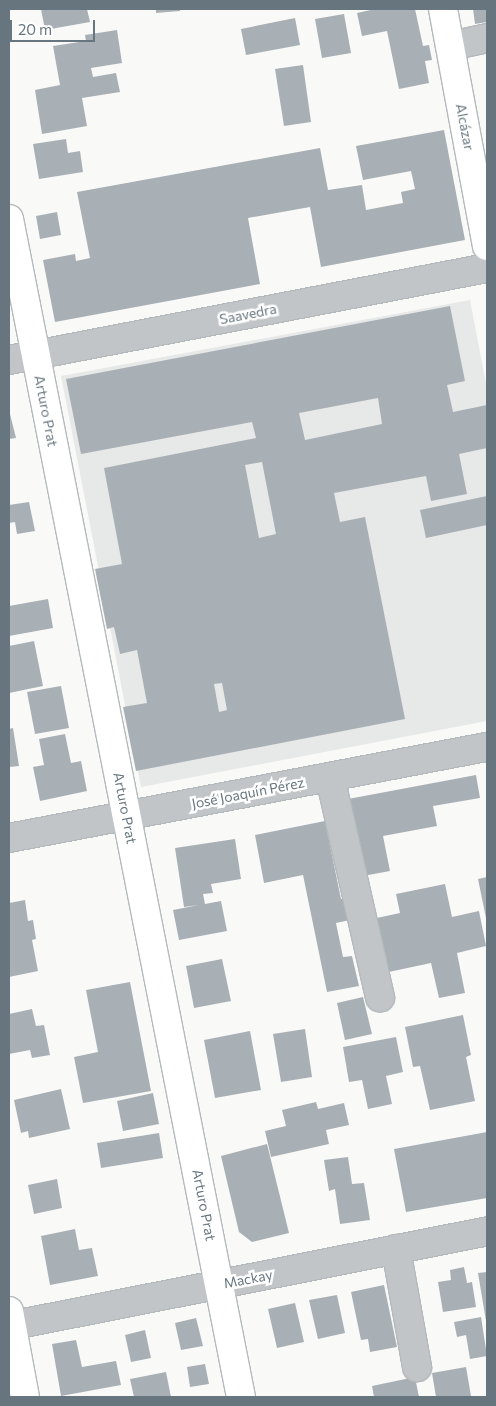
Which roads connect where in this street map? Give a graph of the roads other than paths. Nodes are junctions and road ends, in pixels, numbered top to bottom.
1 (442, 9) edge
2 (487, 38) edge
3 (450, 46) junction
4 (9, 219) edge
5 (487, 246) edge
6 (487, 268) edge
7 (22, 358) edge
8 (487, 747) edge
9 (330, 777) junction
10 (127, 816) junction
11 (9, 838) edge
12 (380, 997) dead end
13 (487, 1231) edge
14 (396, 1249) junction
15 (220, 1284) junction
16 (10, 1321) edge
17 (417, 1367) dead end
18 (26, 1397) edge
19 (241, 1397) edge

1 - 3 main road, Alcázar
2 - 3 street
3 - 5 main road, Alcázar
4 - 7 main road, Arturo Prat
6 - 7 street, Saavedra
7 - 10 main road, Arturo Prat
8 - 9 street, José Joaquín Pérez
9 - 10 street, José Joaquín Pérez
9 - 12 street
10 - 11 street, José Joaquín Pérez
10 - 15 main road, Arturo Prat
13 - 14 street, Mackay
14 - 15 street, Mackay
14 - 17 street
15 - 16 street, Mackay
15 - 19 main road, Arturo Prat
16 - 18 main road

